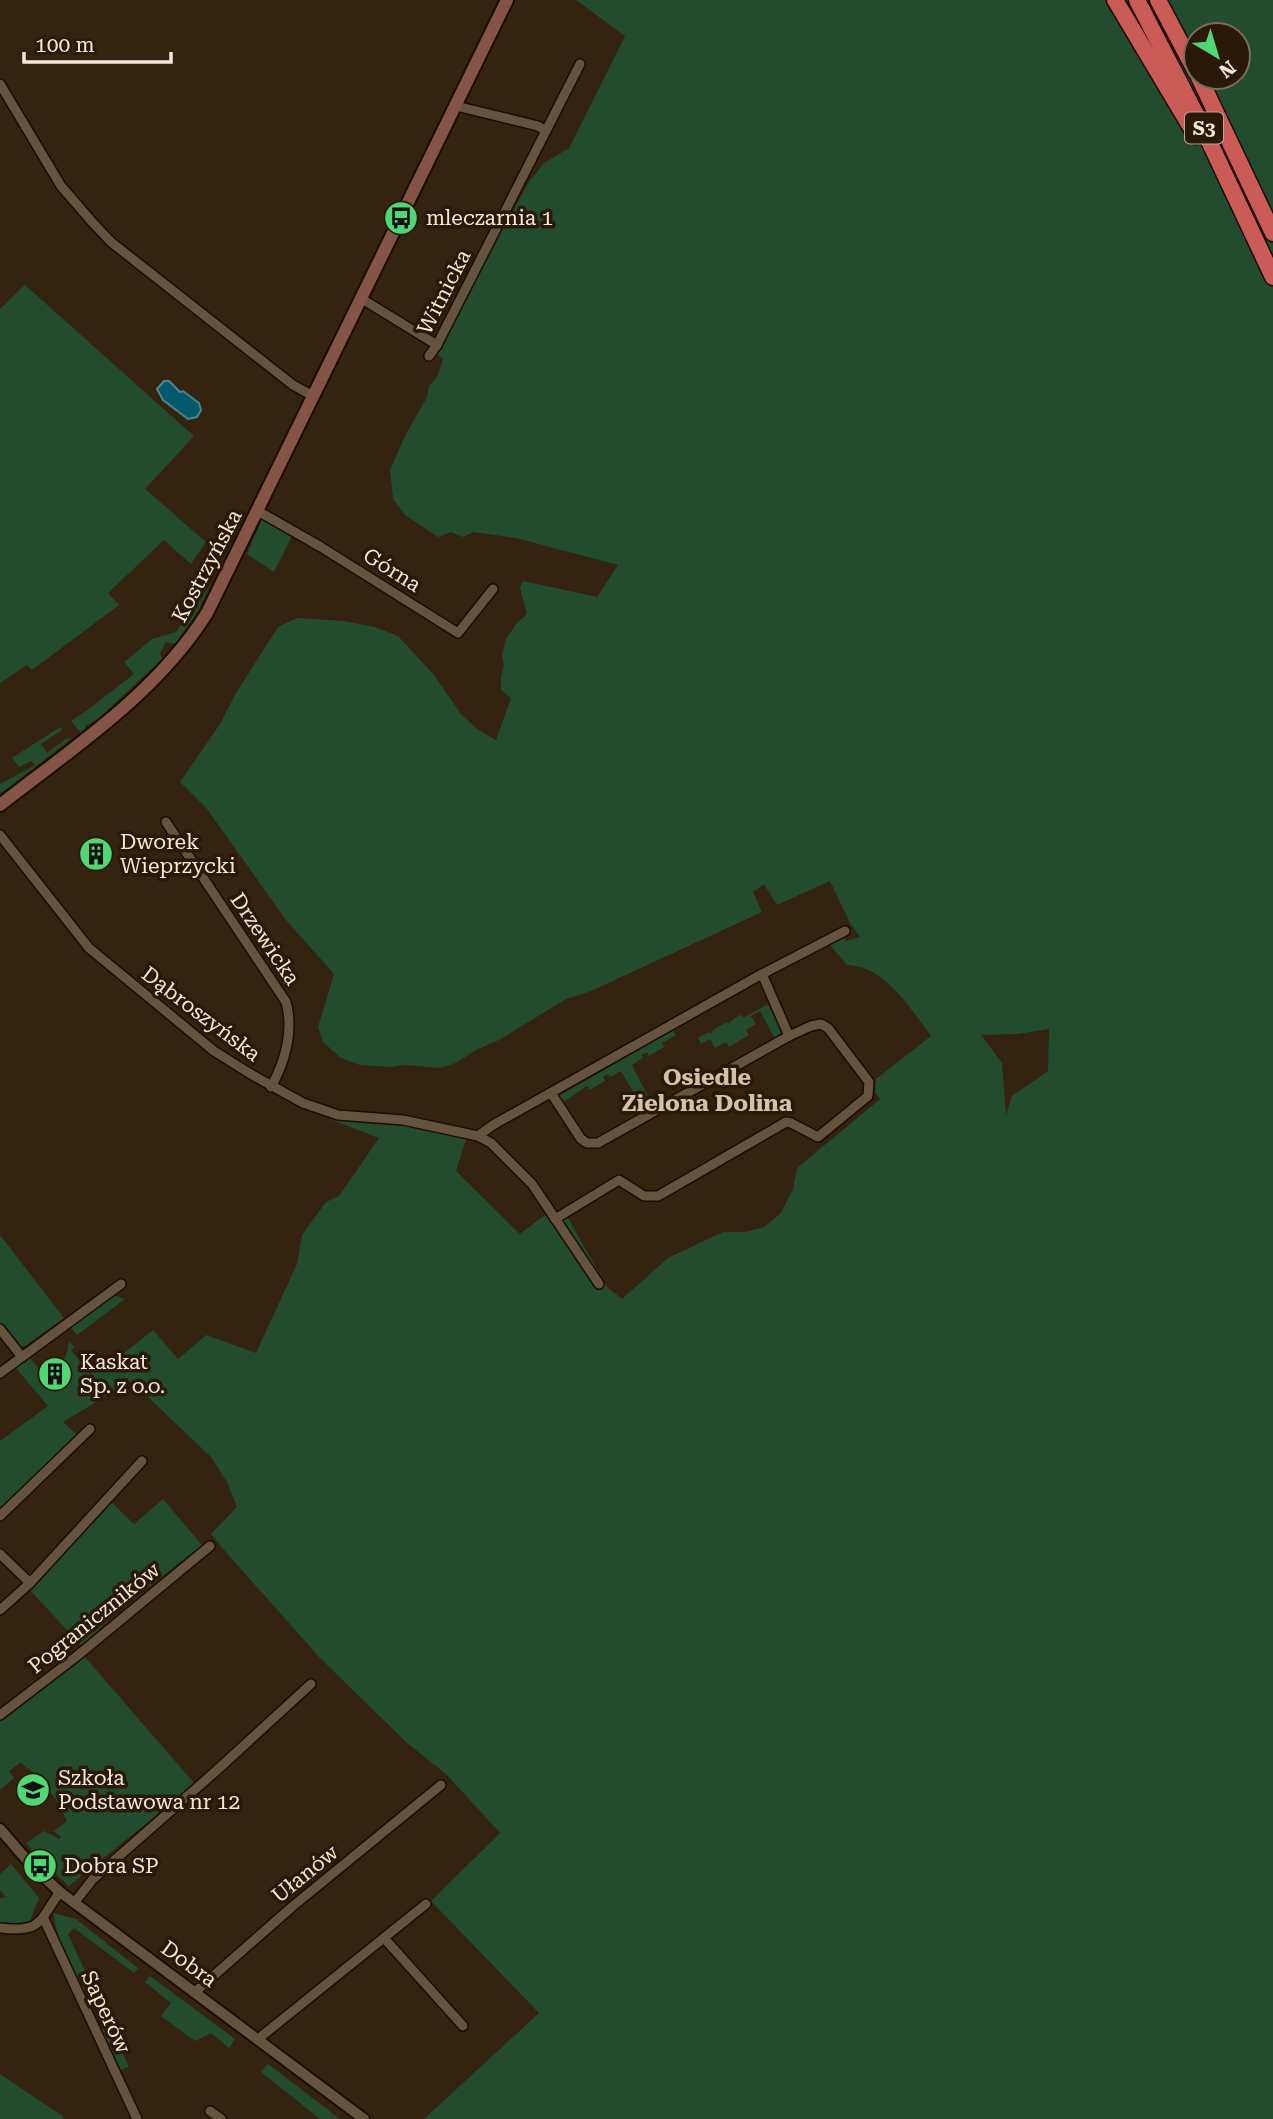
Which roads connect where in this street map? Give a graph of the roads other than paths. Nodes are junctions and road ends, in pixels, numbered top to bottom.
1 (507, 0) edge
2 (1115, 0) edge
3 (1137, 0) edge
4 (1158, 0) edge
5 (1182, 45) edge
6 (580, 64) dead end
7 (0, 84) edge
8 (1206, 91) edge
9 (456, 106) junction
10 (546, 131) junction
11 (1273, 233) edge
12 (1265, 258) junction
13 (1273, 277) edge
14 (362, 299) junction
15 (437, 345) junction
16 (429, 356) dead end
17 (313, 396) junction
18 (258, 511) junction
19 (493, 589) dead end
20 (0, 805) edge
21 (166, 822) dead end
22 (0, 835) edge
23 (845, 930) dead end
24 (762, 974) junction
25 (789, 1036) junction
26 (271, 1087) junction
27 (551, 1093) junction
28 (478, 1136) junction
29 (555, 1219) junction
30 (121, 1284) dead end
31 (599, 1284) dead end
32 (0, 1329) edge
33 (22, 1357) junction
34 (0, 1373) edge
35 (90, 1429) dead end
36 (142, 1461) dead end
37 (0, 1516) edge
38 (210, 1546) dead end
39 (0, 1554) edge
40 (30, 1583) junction
41 (0, 1610) edge
42 (311, 1684) dead end
43 (0, 1715) edge
44 (441, 1785) dead end
45 (0, 1829) edge
46 (60, 1892) junction
47 (74, 1903) junction
48 (426, 1904) dead end
49 (44, 1919) junction
50 (0, 1928) edge
51 (384, 1938) junction
52 (194, 1993) junction
53 (463, 2026) dead end
54 (258, 2039) junction
55 (210, 2111) dead end
56 (137, 2119) edge
57 (221, 2119) edge
58 (364, 2119) edge

1 - 9 main road, Kostrzyńska
2 - 12 highway
3 - 12 highway, S3
4 - 5 highway
6 - 10 street, Witnicka
7 - 17 street
8 - 11 highway, S3
9 - 10 street
9 - 14 main road, Kostrzyńska
10 - 15 street, Witnicka
12 - 13 highway, S3
14 - 15 street
14 - 17 main road, Kostrzyńska
15 - 16 street, Witnicka
17 - 18 main road, Kostrzyńska
18 - 19 street, Górna
18 - 20 main road, Kostrzyńska
21 - 26 street, Drzewicka
22 - 26 street, Dąbroszyńska
23 - 24 street
24 - 25 street
24 - 27 street
25 - 27 street
25 - 29 street
26 - 28 street, Dąbroszyńska
27 - 28 street
28 - 29 street, Dąbroszyńska
29 - 31 street, Dąbroszyńska
30 - 33 street
32 - 33 street
33 - 34 street
35 - 37 street
36 - 40 street
38 - 43 street, Pograniczników
39 - 40 street
40 - 41 street
42 - 47 street
44 - 52 street, Ułanów
45 - 46 street, Dobra
46 - 47 street, Dobra
46 - 49 street
47 - 52 street, Dobra
48 - 51 street
49 - 50 street
49 - 56 street, Saperów
51 - 53 street
51 - 54 street
52 - 54 street, Dobra
54 - 58 street, Dobra
55 - 57 street

